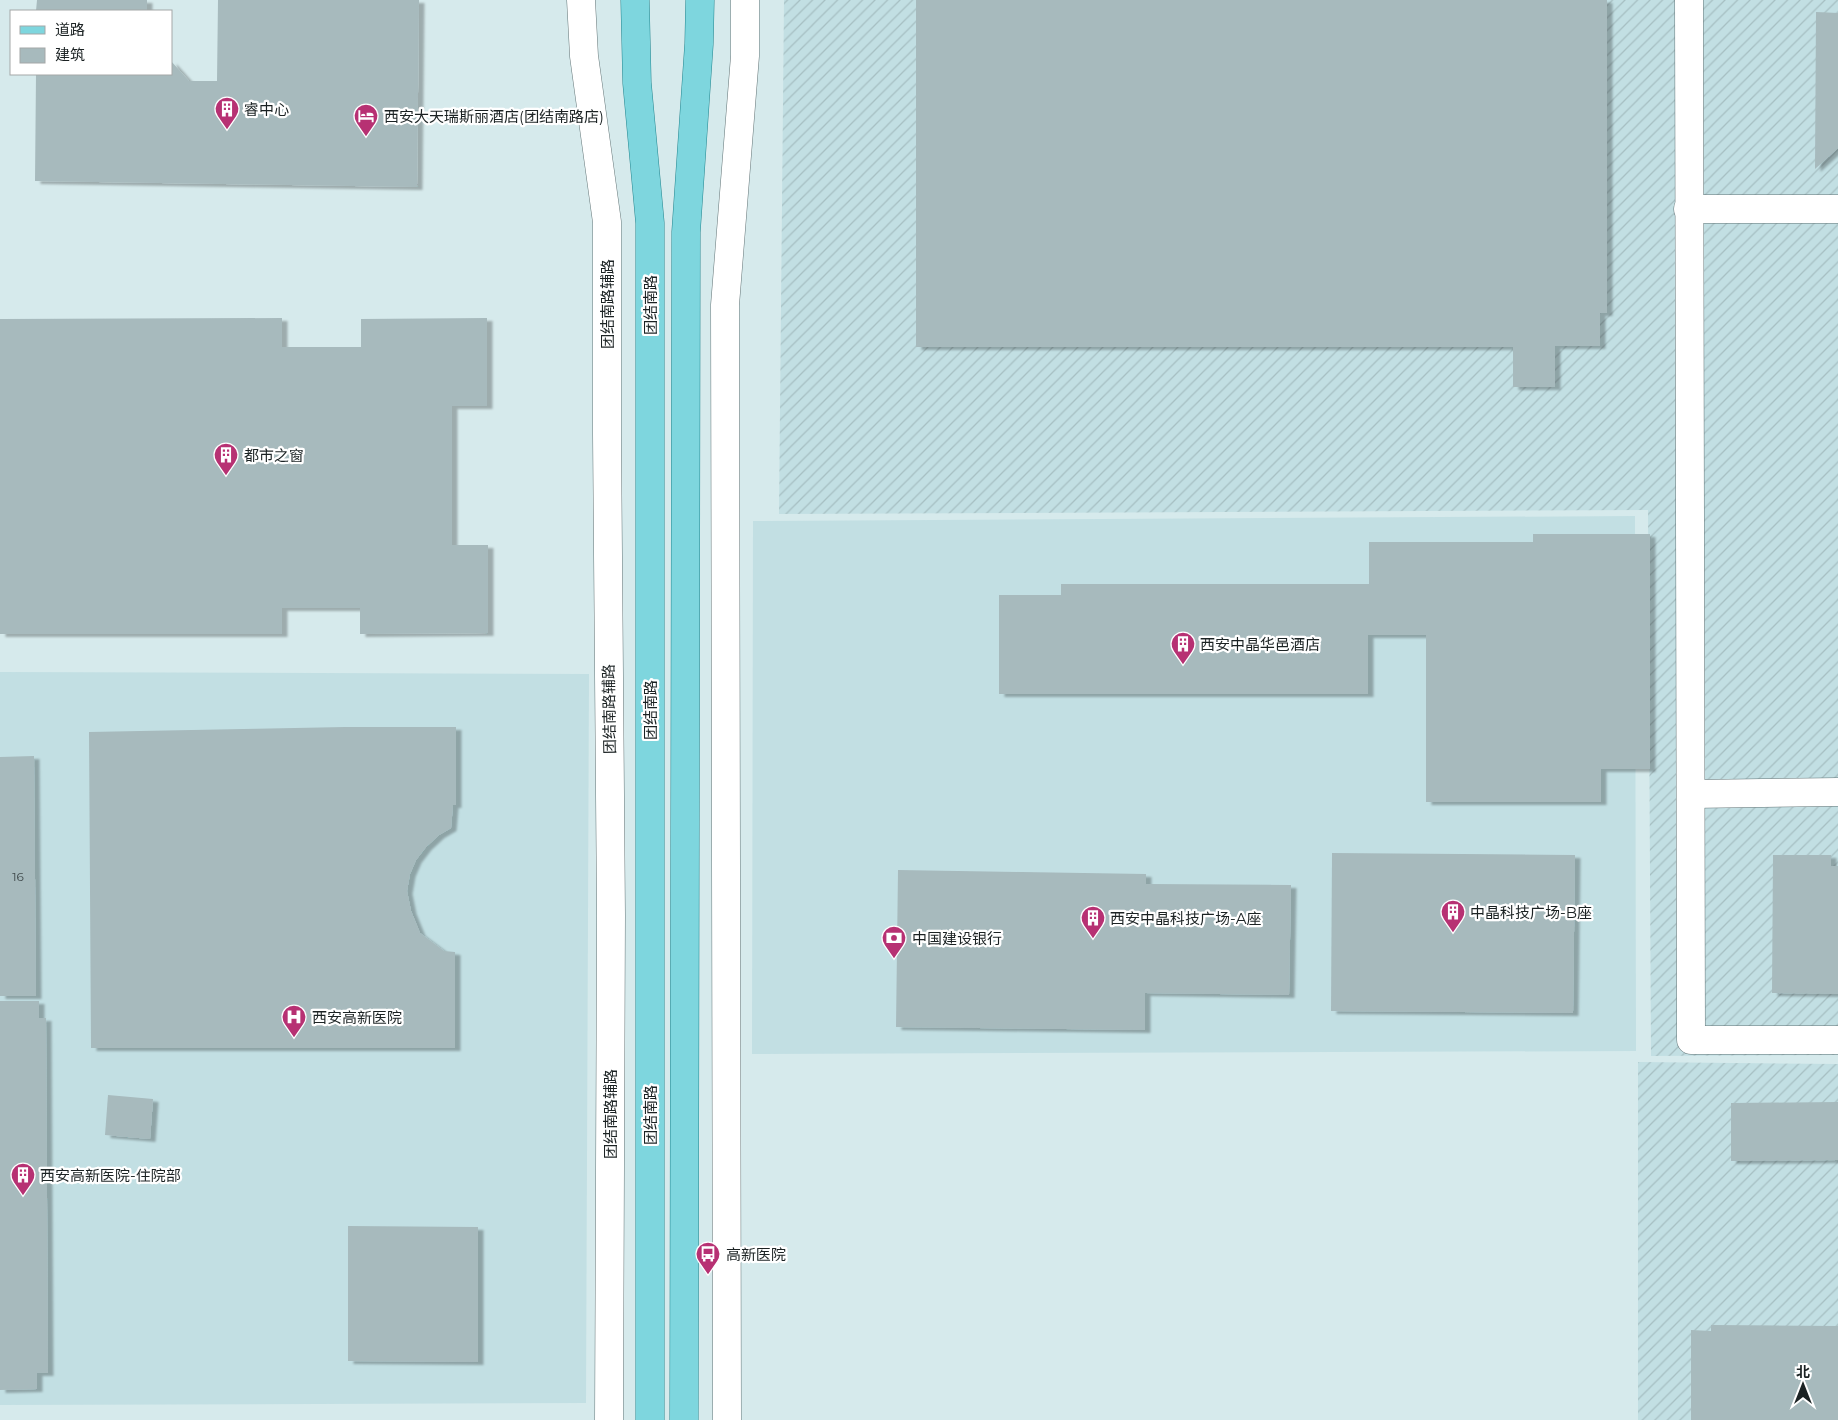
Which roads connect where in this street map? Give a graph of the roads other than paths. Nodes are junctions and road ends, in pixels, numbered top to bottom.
1 (581, 0) edge
2 (635, 0) edge
3 (700, 0) edge
4 (745, 0) edge
5 (1689, 0) edge
6 (1838, 209) edge
7 (1688, 210) junction
8 (1838, 792) edge
9 (1692, 794) junction
10 (1838, 1040) edge
11 (609, 1420) edge
12 (650, 1420) edge
13 (684, 1420) edge
14 (727, 1420) edge

1 - 11 street, 团结南路辅路
2 - 12 main road, 团结南路
3 - 13 main road
4 - 14 street
5 - 7 street
6 - 7 street
7 - 9 street
8 - 9 street
9 - 10 street

